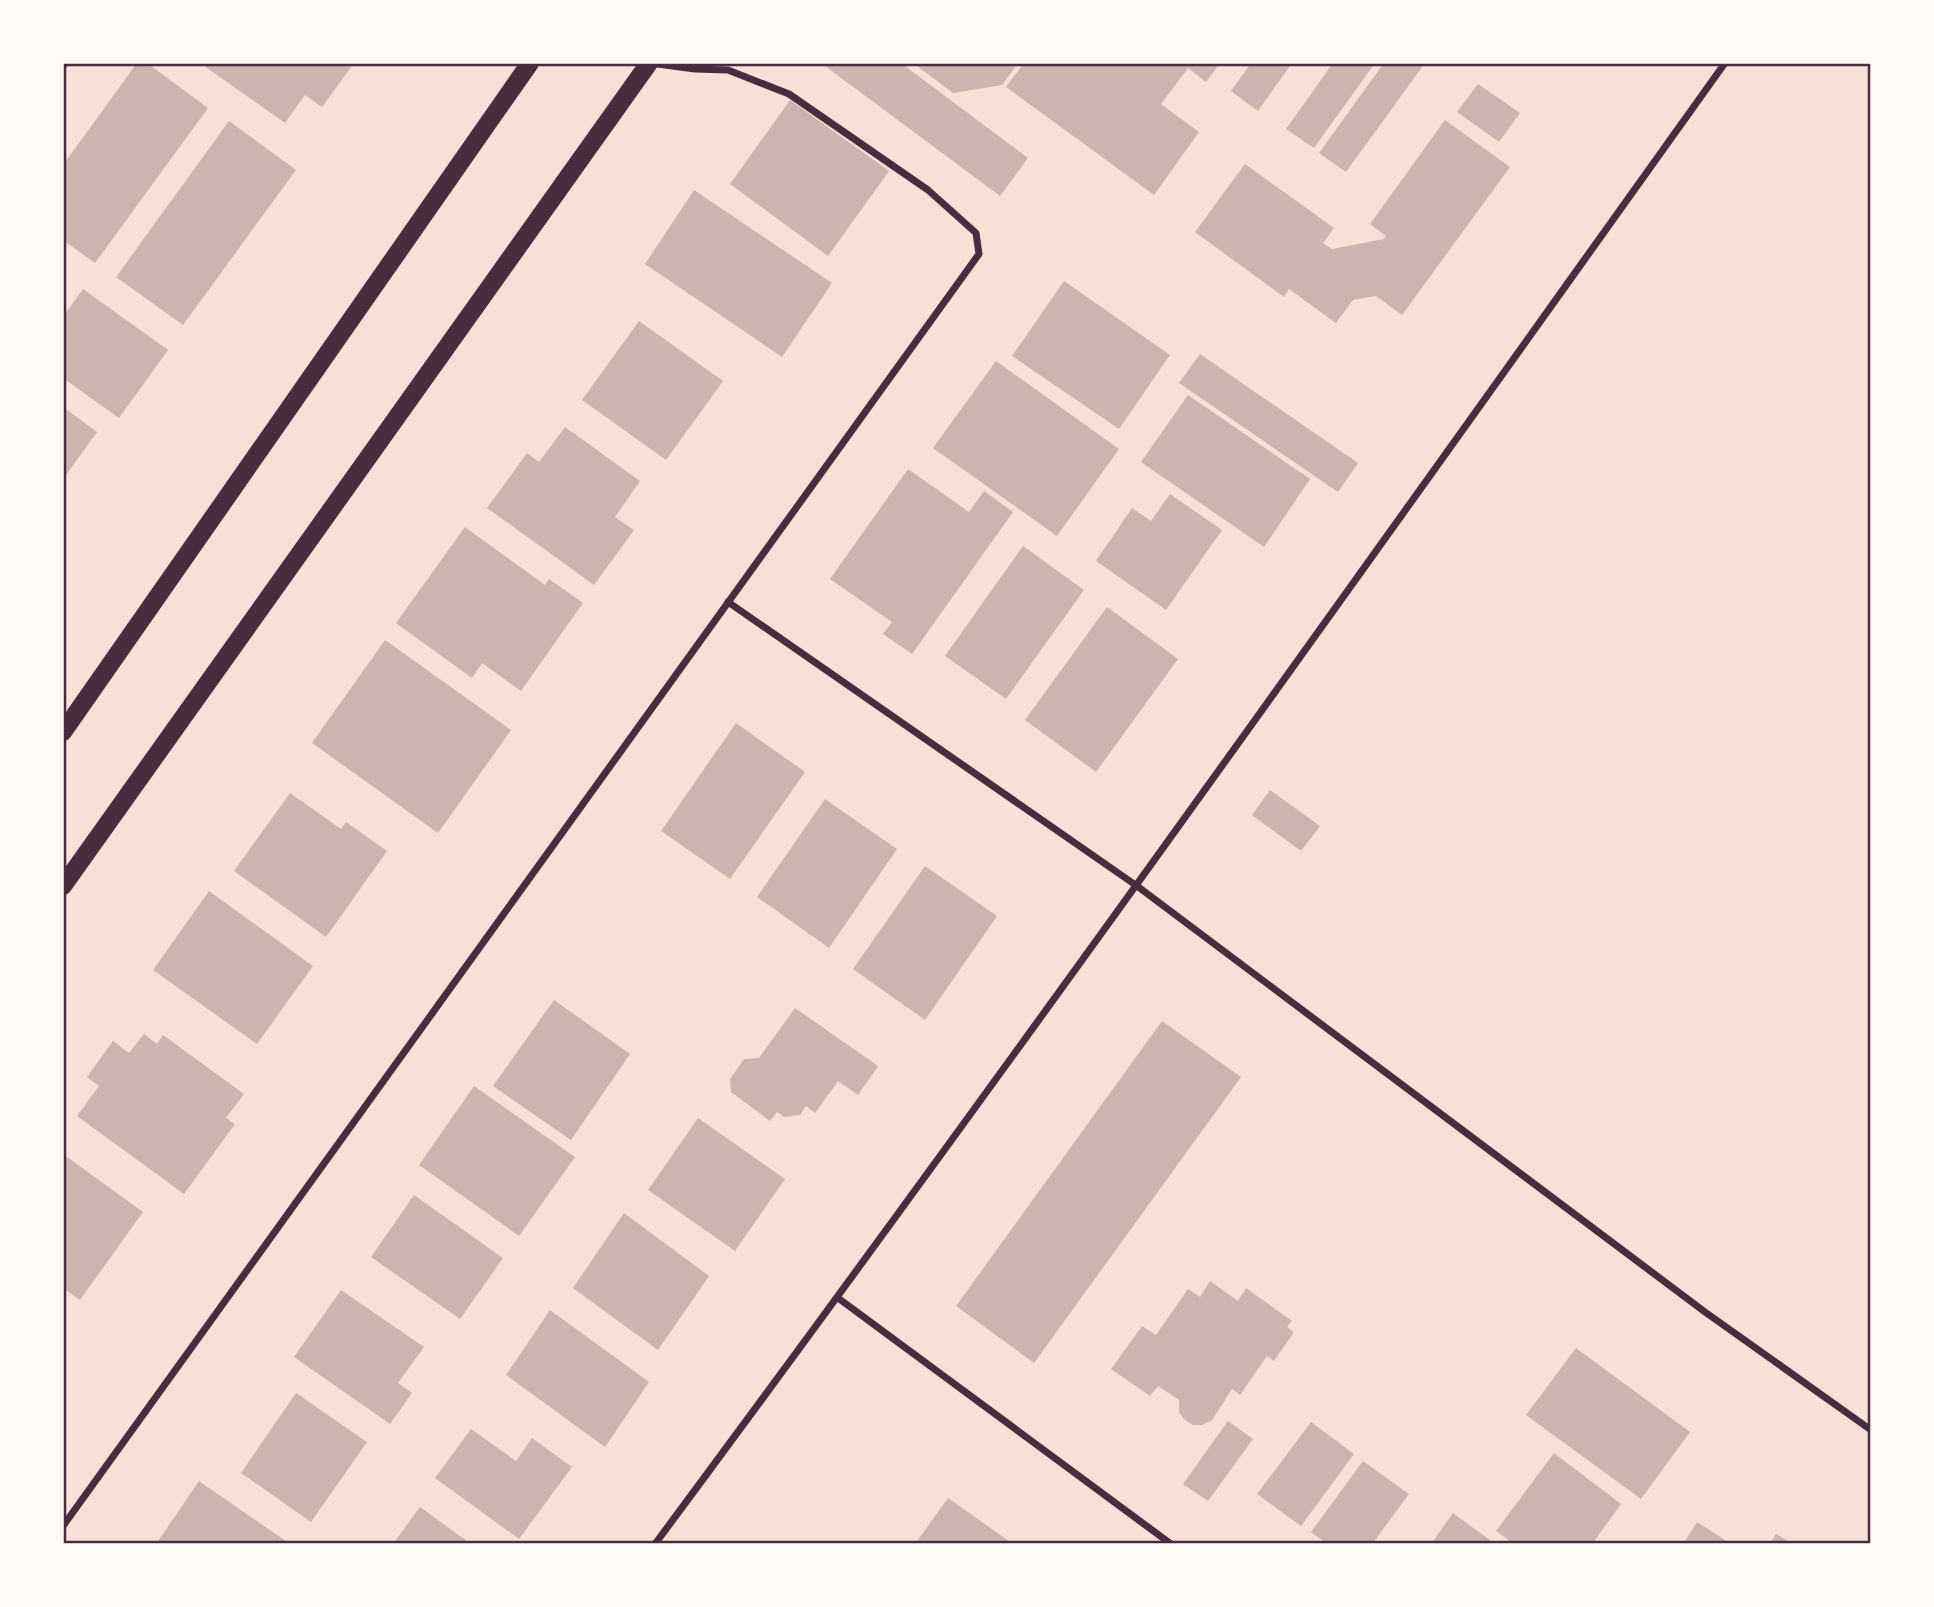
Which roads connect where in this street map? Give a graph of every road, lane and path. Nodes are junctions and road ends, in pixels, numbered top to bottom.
1 (530, 63) edge
2 (648, 63) edge
3 (1725, 63) edge
4 (728, 602) junction
5 (63, 732) edge
6 (63, 886) edge
7 (1137, 886) junction
8 (838, 1298) junction
9 (1871, 1430) edge
10 (63, 1526) edge
11 (655, 1544) edge
12 (1171, 1544) edge

1 - 5 main road
2 - 4 street
2 - 6 main road
3 - 7 street
4 - 7 street
4 - 10 street
7 - 8 street
7 - 9 street
8 - 11 street
8 - 12 street

